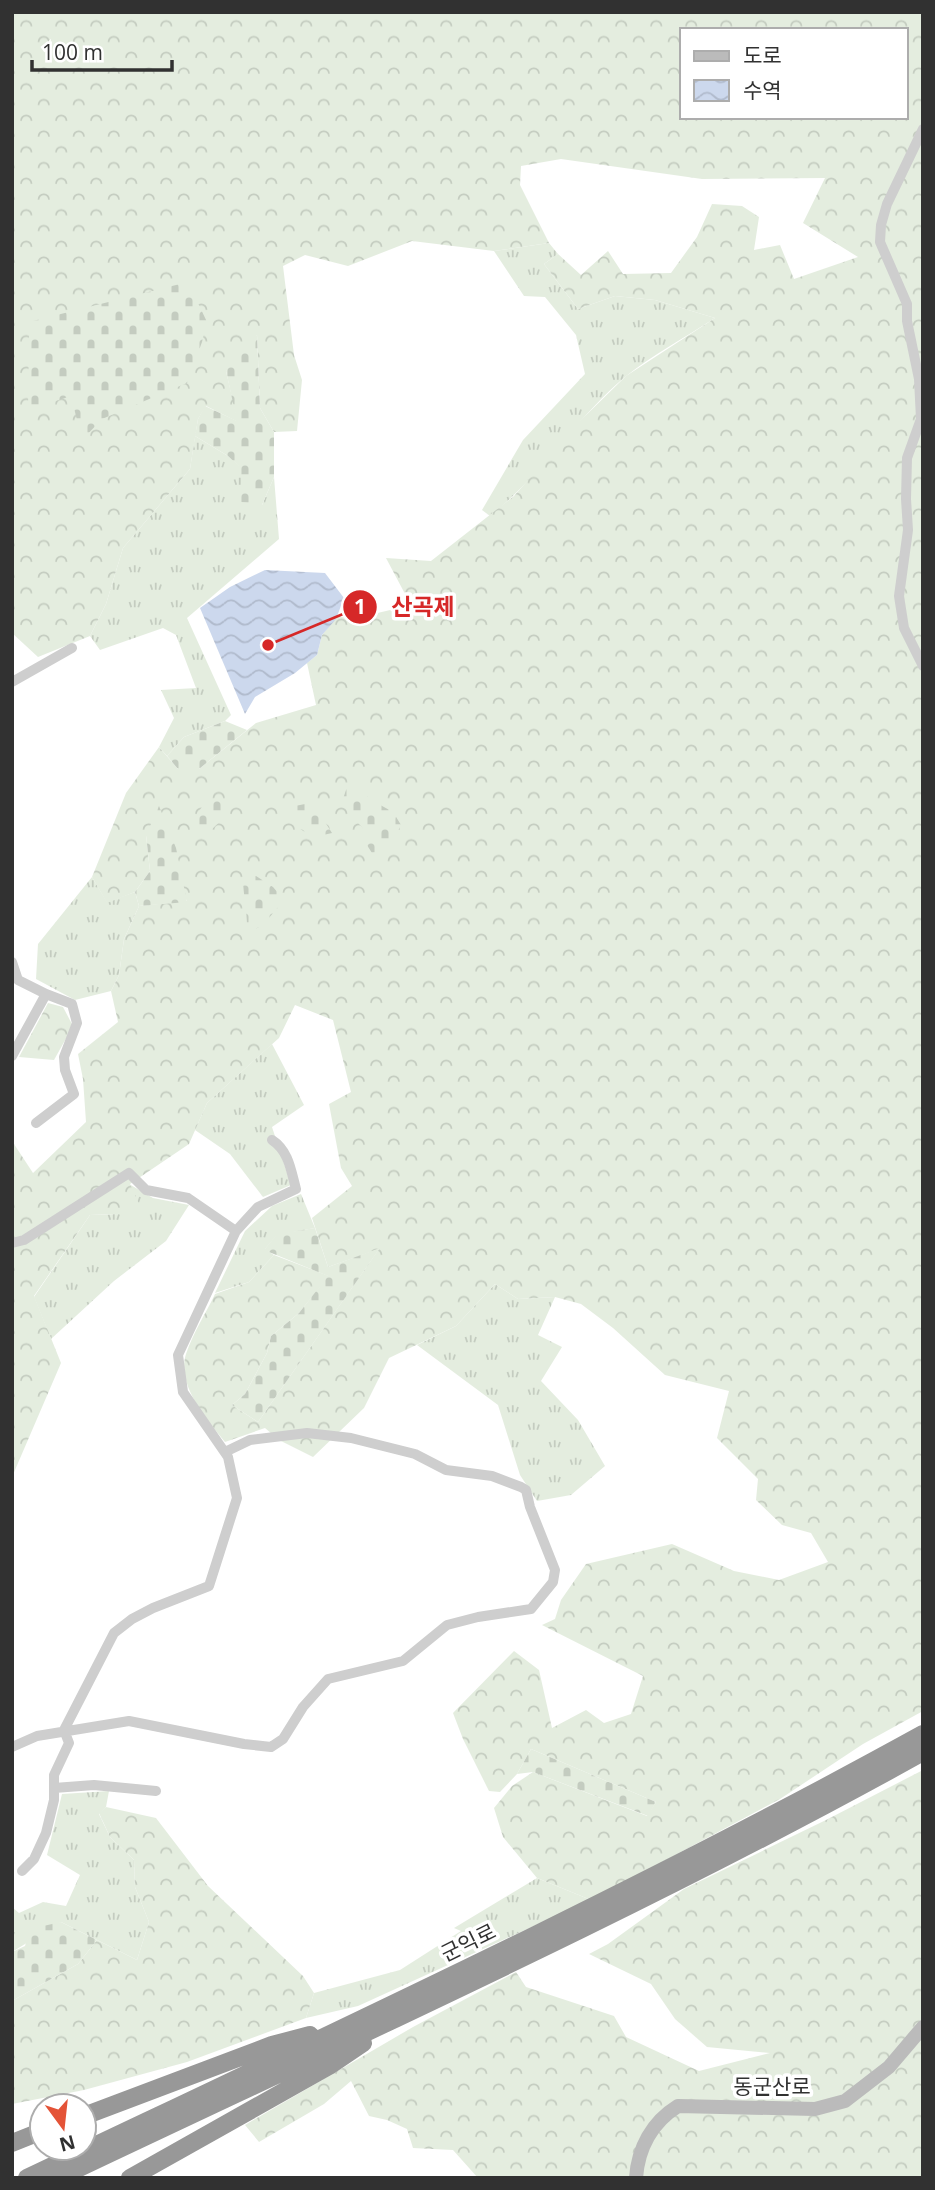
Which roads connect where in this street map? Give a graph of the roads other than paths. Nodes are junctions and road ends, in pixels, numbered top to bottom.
1 (923, 129) edge
2 (72, 648) dead end
3 (923, 666) edge
4 (12, 682) edge
5 (12, 962) edge
6 (46, 994) junction
7 (12, 1056) edge
8 (36, 1123) dead end
9 (272, 1140) dead end
10 (236, 1231) junction
11 (12, 1243) edge
12 (225, 1452) junction
13 (64, 1730) junction
14 (923, 1734) edge
15 (12, 1747) edge
16 (923, 1752) edge
17 (54, 1788) junction
18 (156, 1791) dead end
19 (22, 1871) dead end
20 (412, 2010) junction
21 (354, 2023) junction
22 (923, 2027) edge
23 (98, 2111) edge
24 (27, 2178) edge
25 (58, 2178) edge
26 (130, 2178) edge
27 (636, 2178) edge

1 - 3 street
2 - 4 street
5 - 6 street
6 - 7 street
6 - 8 street
9 - 10 street
10 - 11 street
10 - 12 street
12 - 13 street
12 - 13 street
13 - 15 street
13 - 17 street
14 - 21 highway, 군익로
16 - 20 highway, 군익로
17 - 18 street
17 - 19 street
20 - 25 highway, 군익로
20 - 26 highway
21 - 23 highway
21 - 24 highway, 군익로
22 - 27 street, 동군산로

